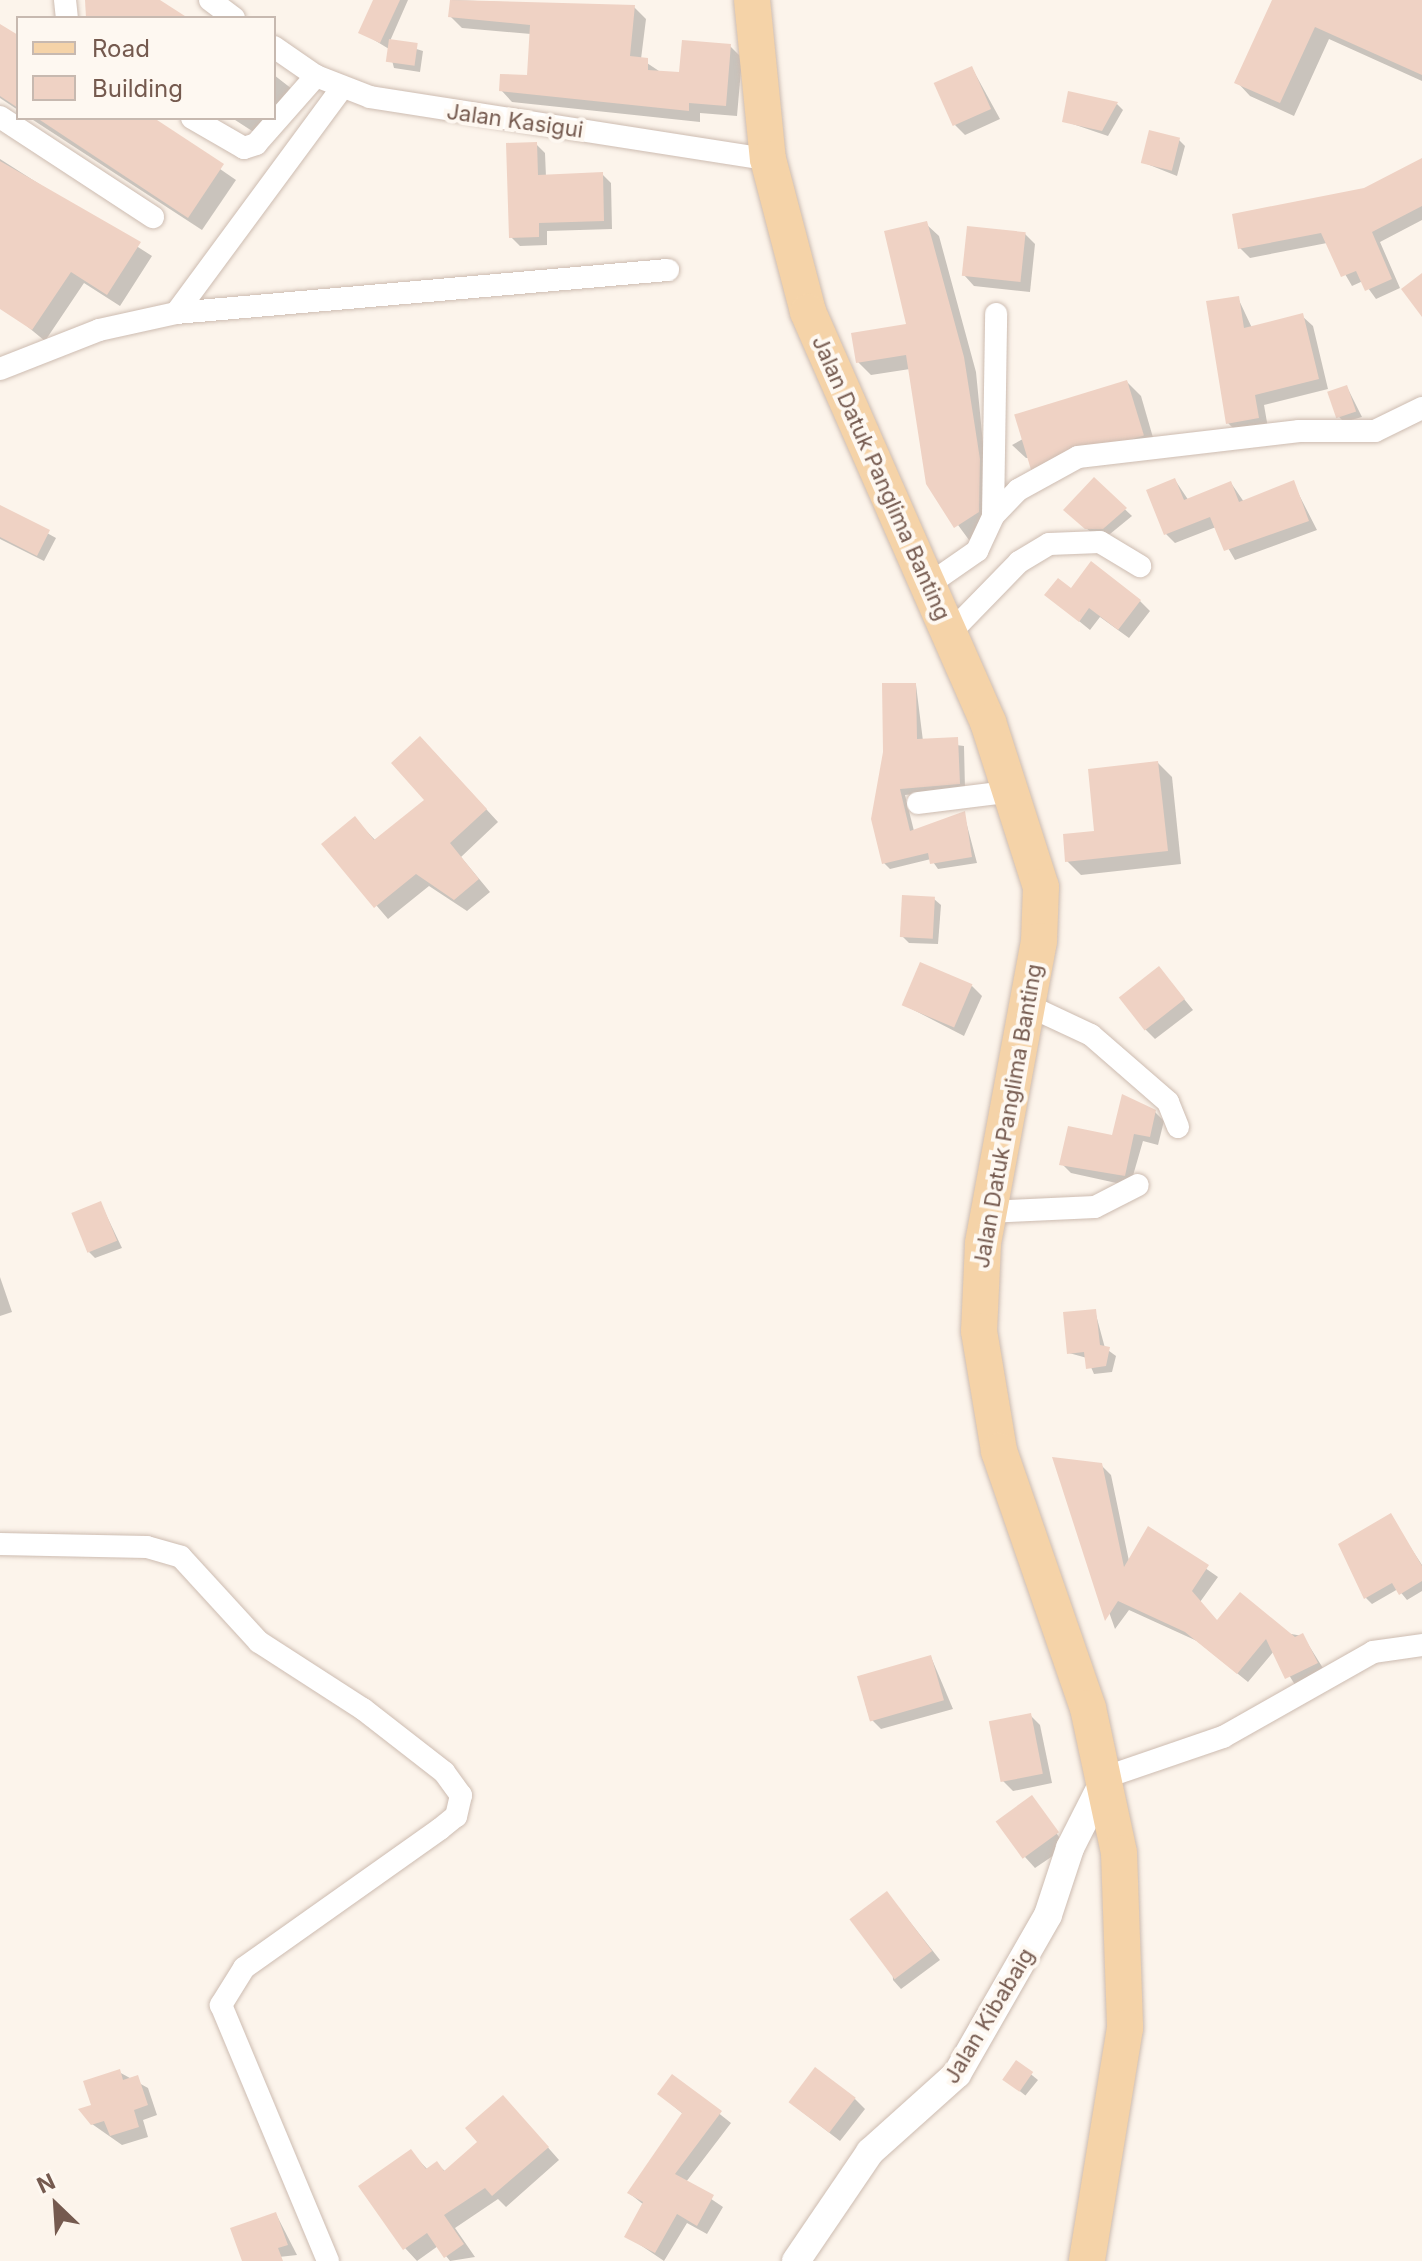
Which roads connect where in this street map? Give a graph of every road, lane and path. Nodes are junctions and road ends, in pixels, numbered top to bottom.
1 (210, 0) edge
2 (752, 0) edge
3 (231, 16) edge
4 (276, 48) edge
5 (316, 76) junction
6 (342, 88) junction
7 (0, 117) edge
8 (195, 120) edge
9 (768, 159) junction
10 (153, 217) dead end
11 (668, 270) dead end
12 (176, 313) junction
13 (996, 314) dead end
14 (0, 369) edge
15 (1422, 408) edge
16 (993, 516) junction
17 (1140, 566) dead end
18 (928, 585) junction
19 (949, 634) junction
20 (1014, 791) junction
21 (918, 803) dead end
22 (1027, 1005) junction
23 (1178, 1127) dead end
24 (1138, 1185) dead end
25 (987, 1212) junction
26 (0, 1544) edge
27 (1422, 1645) edge
28 (1106, 1777) junction
29 (328, 2261) edge
30 (796, 2261) edge
31 (1087, 2261) edge

1 - 3 street
2 - 9 main road, Jalan Datuk Panglima Banting
4 - 5 street, Jalan Kasigui
5 - 6 street, Jalan Kasigui
5 - 8 street
6 - 9 street, Jalan Kasigui
6 - 12 street
7 - 10 street
9 - 18 main road, Jalan Datuk Panglima Banting
11 - 12 street
12 - 14 street
13 - 16 street
15 - 16 street
16 - 18 street
17 - 19 street
18 - 19 main road, Jalan Datuk Panglima Banting
19 - 20 main road, Jalan Datuk Panglima Banting
20 - 21 street
20 - 22 main road, Jalan Datuk Panglima Banting
22 - 23 street
22 - 25 main road, Jalan Datuk Panglima Banting
24 - 25 street
25 - 28 main road, Jalan Datuk Panglima Banting
26 - 29 street
27 - 28 street
28 - 30 street, Jalan Kibabaig
28 - 31 main road, Jalan Datuk Panglima Banting

